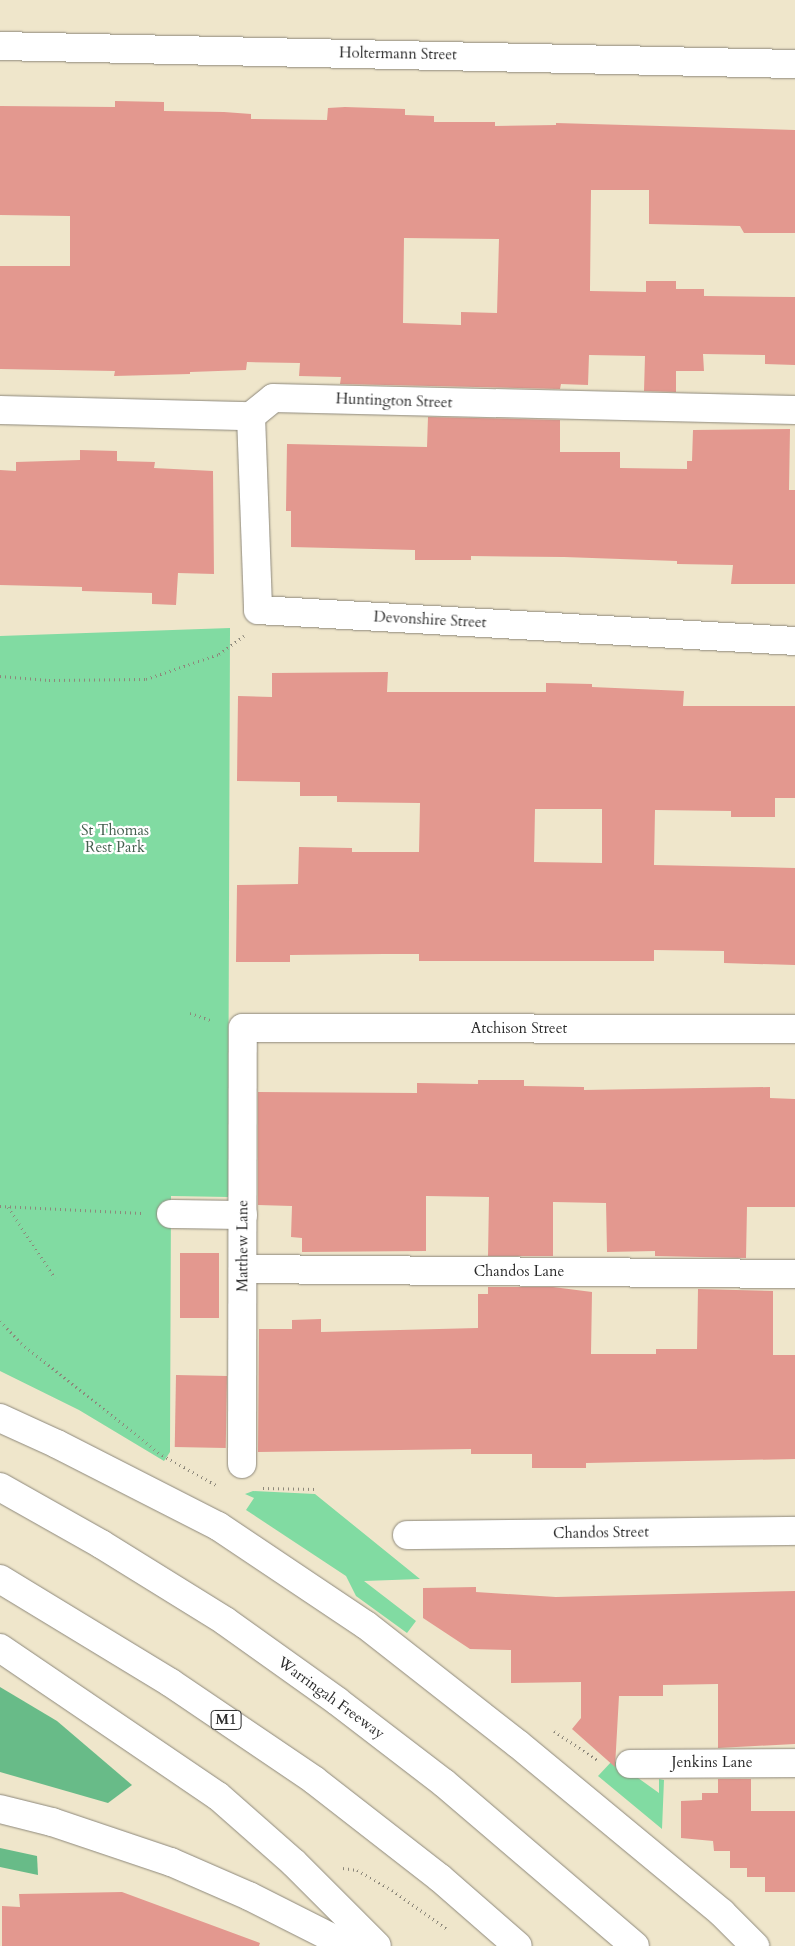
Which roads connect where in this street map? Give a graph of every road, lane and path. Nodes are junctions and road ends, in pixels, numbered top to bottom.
1 (0, 46) edge
2 (795, 64) edge
3 (0, 410) edge
4 (795, 410) edge
5 (251, 416) junction
6 (258, 610) junction
7 (795, 640) edge
8 (0, 676) edge
9 (243, 1028) joint
10 (795, 1029) edge
11 (0, 1206) edge
12 (8, 1206) junction
13 (171, 1214) joint
14 (243, 1215) junction
15 (243, 1269) junction
16 (795, 1274) edge
17 (55, 1278) dead end
18 (0, 1321) edge
19 (0, 1418) edge
20 (242, 1464) dead end
21 (0, 1487) edge
22 (261, 1488) dead end
23 (318, 1489) dead end
24 (227, 1490) dead end
25 (795, 1531) edge
26 (407, 1535) dead end
27 (0, 1580) edge
28 (0, 1648) edge
29 (795, 1763) edge
30 (630, 1764) dead end
31 (0, 1809) edge
32 (335, 1866) dead end
33 (455, 1935) dead end
34 (348, 1946) edge
35 (377, 1946) edge
36 (518, 1946) edge
37 (635, 1946) edge
38 (755, 1946) edge

1 - 2 main road, Holtermann Street
3 - 5 main road
4 - 5 main road, Huntington Street
5 - 6 main road
6 - 7 main road, Devonshire Street
6 - 8 path
9 - 10 main road, Atchison Street
9 - 14 main road, Matthew Lane
11 - 12 path
12 - 13 path
12 - 17 path
13 - 14 main road
14 - 15 main road, Matthew Lane
15 - 16 main road, Chandos Lane
15 - 20 main road, Matthew Lane
18 - 24 path
19 - 38 main road
21 - 37 main road, Warringah Freeway
22 - 23 path
25 - 26 main road, Chandos Street
27 - 36 main road, M1
28 - 35 main road
29 - 30 main road, Jenkins Lane
31 - 34 main road
32 - 33 path

